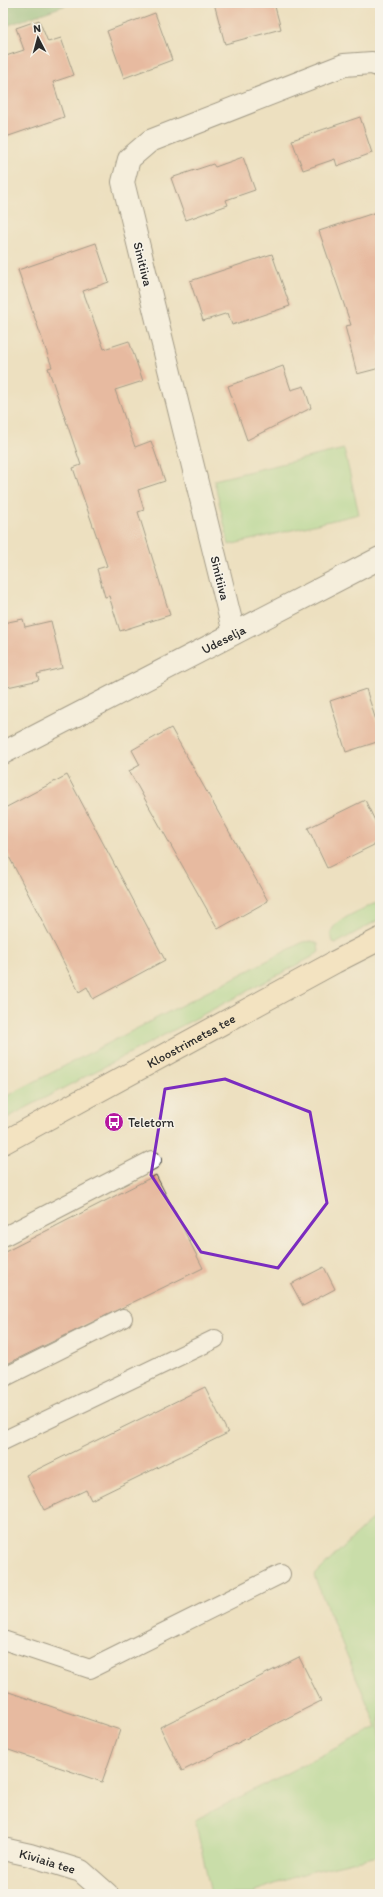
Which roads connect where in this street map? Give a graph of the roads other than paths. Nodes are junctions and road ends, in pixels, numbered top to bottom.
1 (380, 66) edge
2 (380, 558) edge
3 (234, 634) junction
4 (3, 753) edge
5 (380, 939) edge
6 (3, 1143) edge
7 (152, 1160) dead end
8 (3, 1237) edge
9 (123, 1318) dead end
10 (215, 1339) dead end
11 (3, 1378) edge
12 (3, 1441) edge
13 (281, 1574) dead end
14 (3, 1640) edge
15 (3, 1849) edge
16 (107, 1894) edge

1 - 3 street, Sinitiiva
2 - 3 street, Udeselja
3 - 4 street, Udeselja
5 - 6 main road, Kloostrimetsa tee
7 - 8 lane
9 - 11 lane
10 - 12 lane
13 - 14 lane
15 - 16 street, Kiviaia tee

